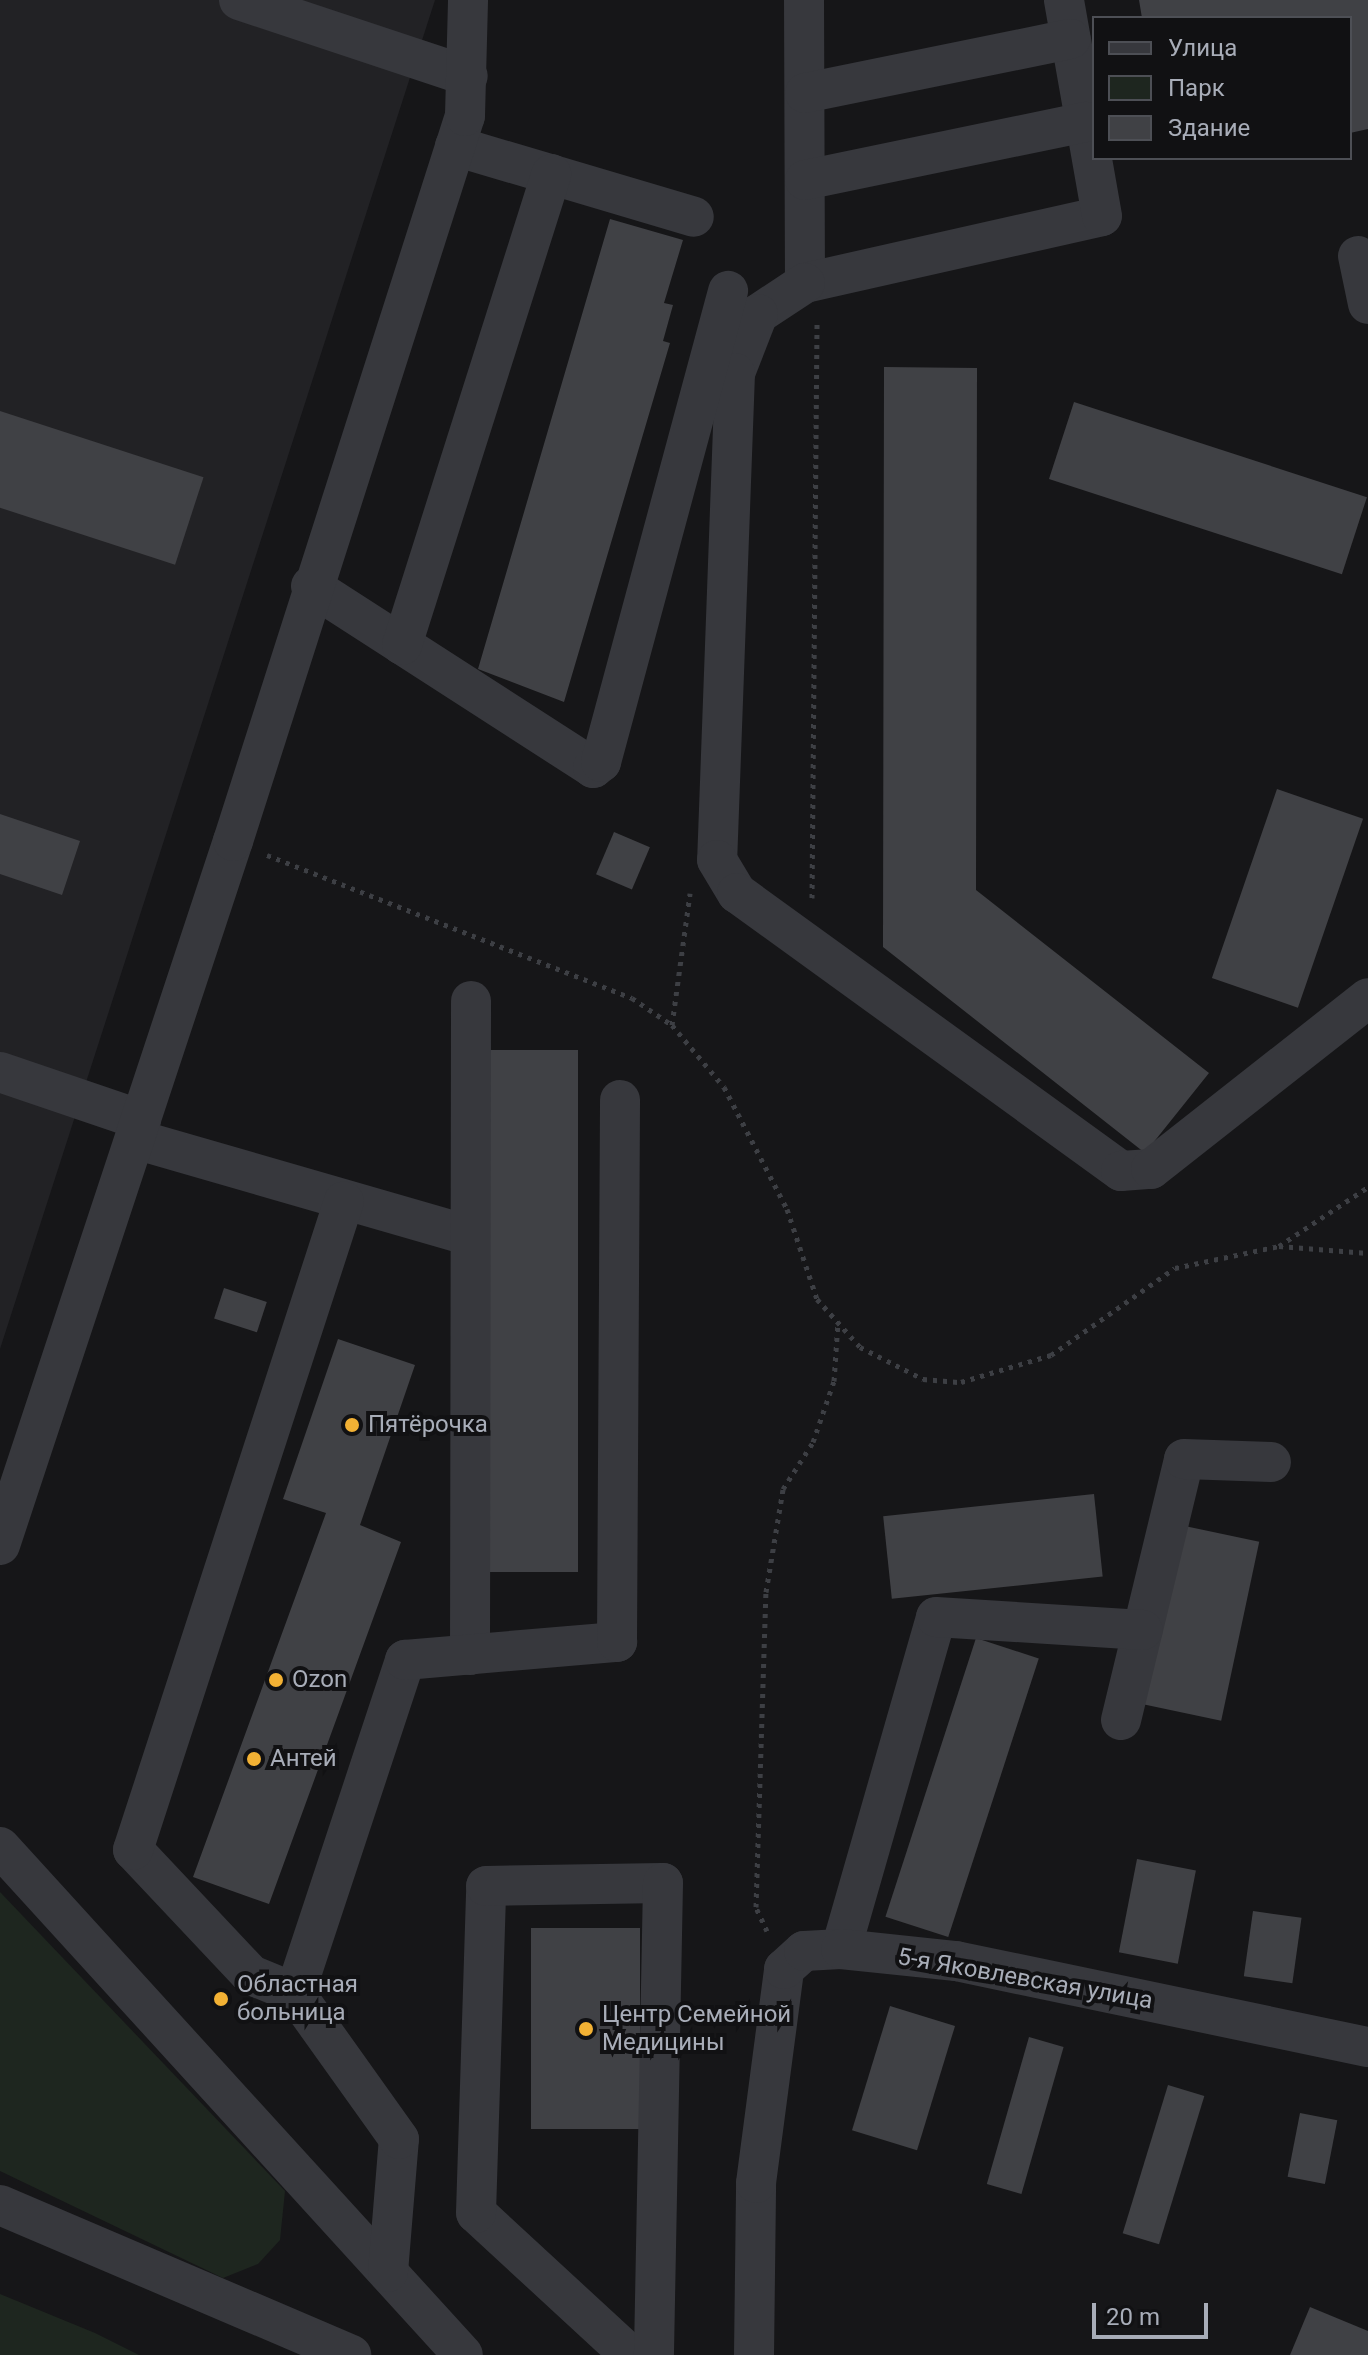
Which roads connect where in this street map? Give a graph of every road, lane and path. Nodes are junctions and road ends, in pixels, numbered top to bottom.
1 (239, 0) edge
2 (468, 0) edge
3 (804, 0) edge
4 (1064, 0) edge
5 (1071, 39) junction
6 (468, 76) junction
7 (805, 93) junction
8 (1086, 122) junction
9 (455, 146) junction
10 (1092, 157) edge
11 (1092, 160) edge
12 (551, 174) junction
13 (805, 180) junction
14 (694, 217) dead end
15 (1358, 256) dead end
16 (811, 282) junction
17 (728, 291) dead end
18 (1368, 304) edge
19 (311, 586) junction
20 (402, 645) junction
21 (233, 841) junction
22 (691, 883) dead end
23 (811, 947) junction
24 (1368, 998) edge
25 (471, 1001) dead end
26 (672, 1025) junction
27 (0, 1072) edge
28 (620, 1100) dead end
29 (138, 1129) junction
30 (1368, 1187) edge
31 (344, 1201) junction
32 (468, 1235) junction
33 (1279, 1246) junction
34 (1368, 1253) edge
35 (838, 1322) junction
36 (1271, 1462) dead end
37 (0, 1545) edge
38 (1143, 1630) junction
39 (470, 1655) junction
40 (1121, 1720) dead end
41 (0, 1847) edge
42 (841, 1949) junction
43 (784, 1969) junction
44 (295, 1993) junction
45 (1368, 2047) edge
46 (0, 2205) edge
47 (388, 2272) junction
48 (351, 2355) edge
49 (463, 2355) edge
50 (630, 2355) edge
51 (654, 2355) edge
52 (754, 2355) edge

1 - 6 street
2 - 6 street
3 - 7 street
4 - 5 street
5 - 7 street
5 - 8 street
6 - 9 street
7 - 13 street
8 - 10 street
8 - 13 street
9 - 12 street
9 - 19 street
11 - 16 street
12 - 14 street
12 - 20 street
13 - 16 street
15 - 18 street
16 - 23 path
16 - 23 street
17 - 20 street
19 - 20 street
19 - 21 street
21 - 26 path
21 - 29 street
22 - 26 path
23 - 24 street
25 - 32 street
26 - 35 path
27 - 29 street
28 - 39 street
29 - 31 street
29 - 37 street
30 - 33 path
31 - 32 street
31 - 44 street
32 - 39 street
33 - 34 path
33 - 35 path
35 - 43 path
36 - 38 street
38 - 40 street
38 - 42 street
39 - 44 street
41 - 47 street
42 - 43 street, 5-я Яковлевская улица
42 - 45 street, 5-я Яковлевская улица
43 - 52 street
44 - 47 street
46 - 48 street
47 - 49 street
50 - 51 street

